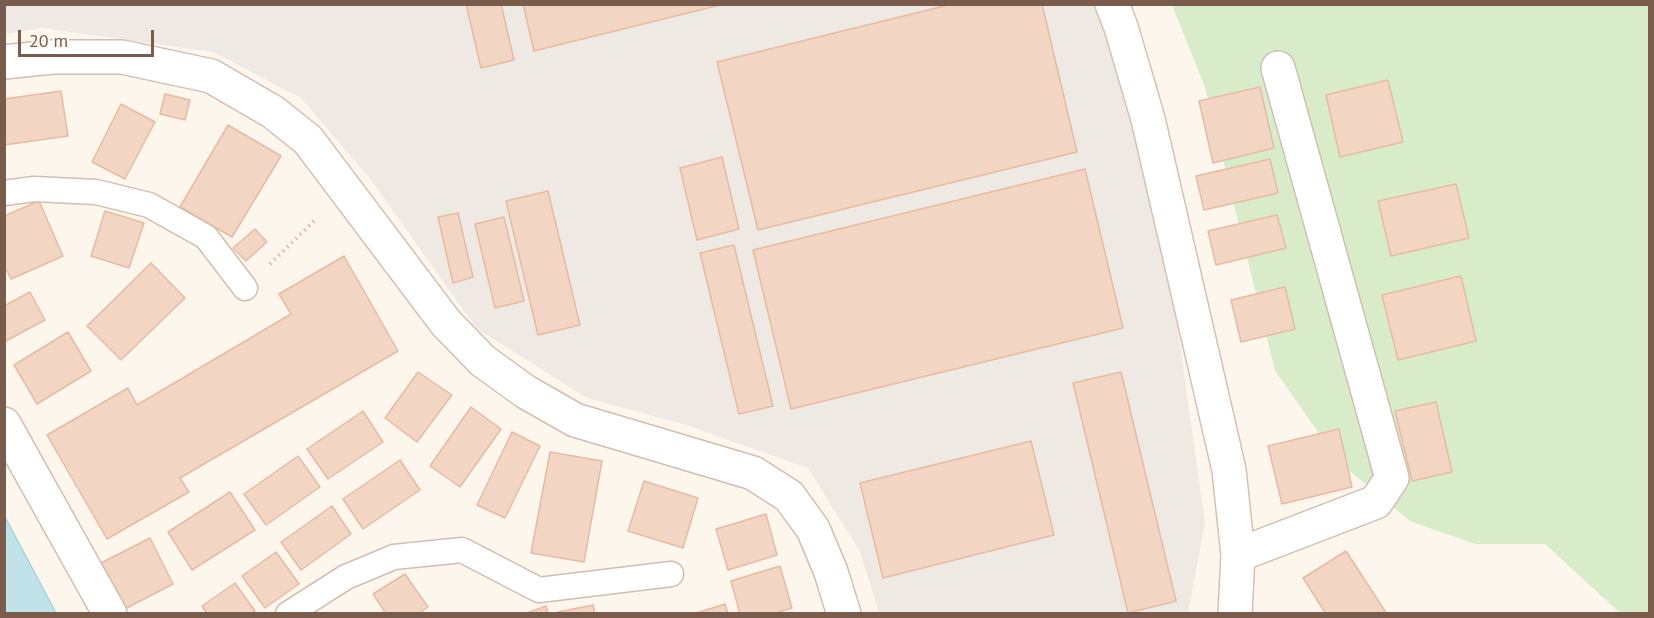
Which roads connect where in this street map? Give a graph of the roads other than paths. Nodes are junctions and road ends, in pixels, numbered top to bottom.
1 (1112, 4) edge
2 (4, 62) edge
3 (1278, 68) dead end
4 (4, 193) edge
5 (245, 288) road end
6 (4, 424) edge
7 (1238, 555) junction
8 (671, 574) dead end
9 (110, 614) edge
10 (288, 614) edge
11 (844, 614) edge
12 (1235, 614) edge

1 - 7 street
2 - 11 street
3 - 7 street
4 - 5 lane
6 - 9 street
7 - 12 street
8 - 10 lane

